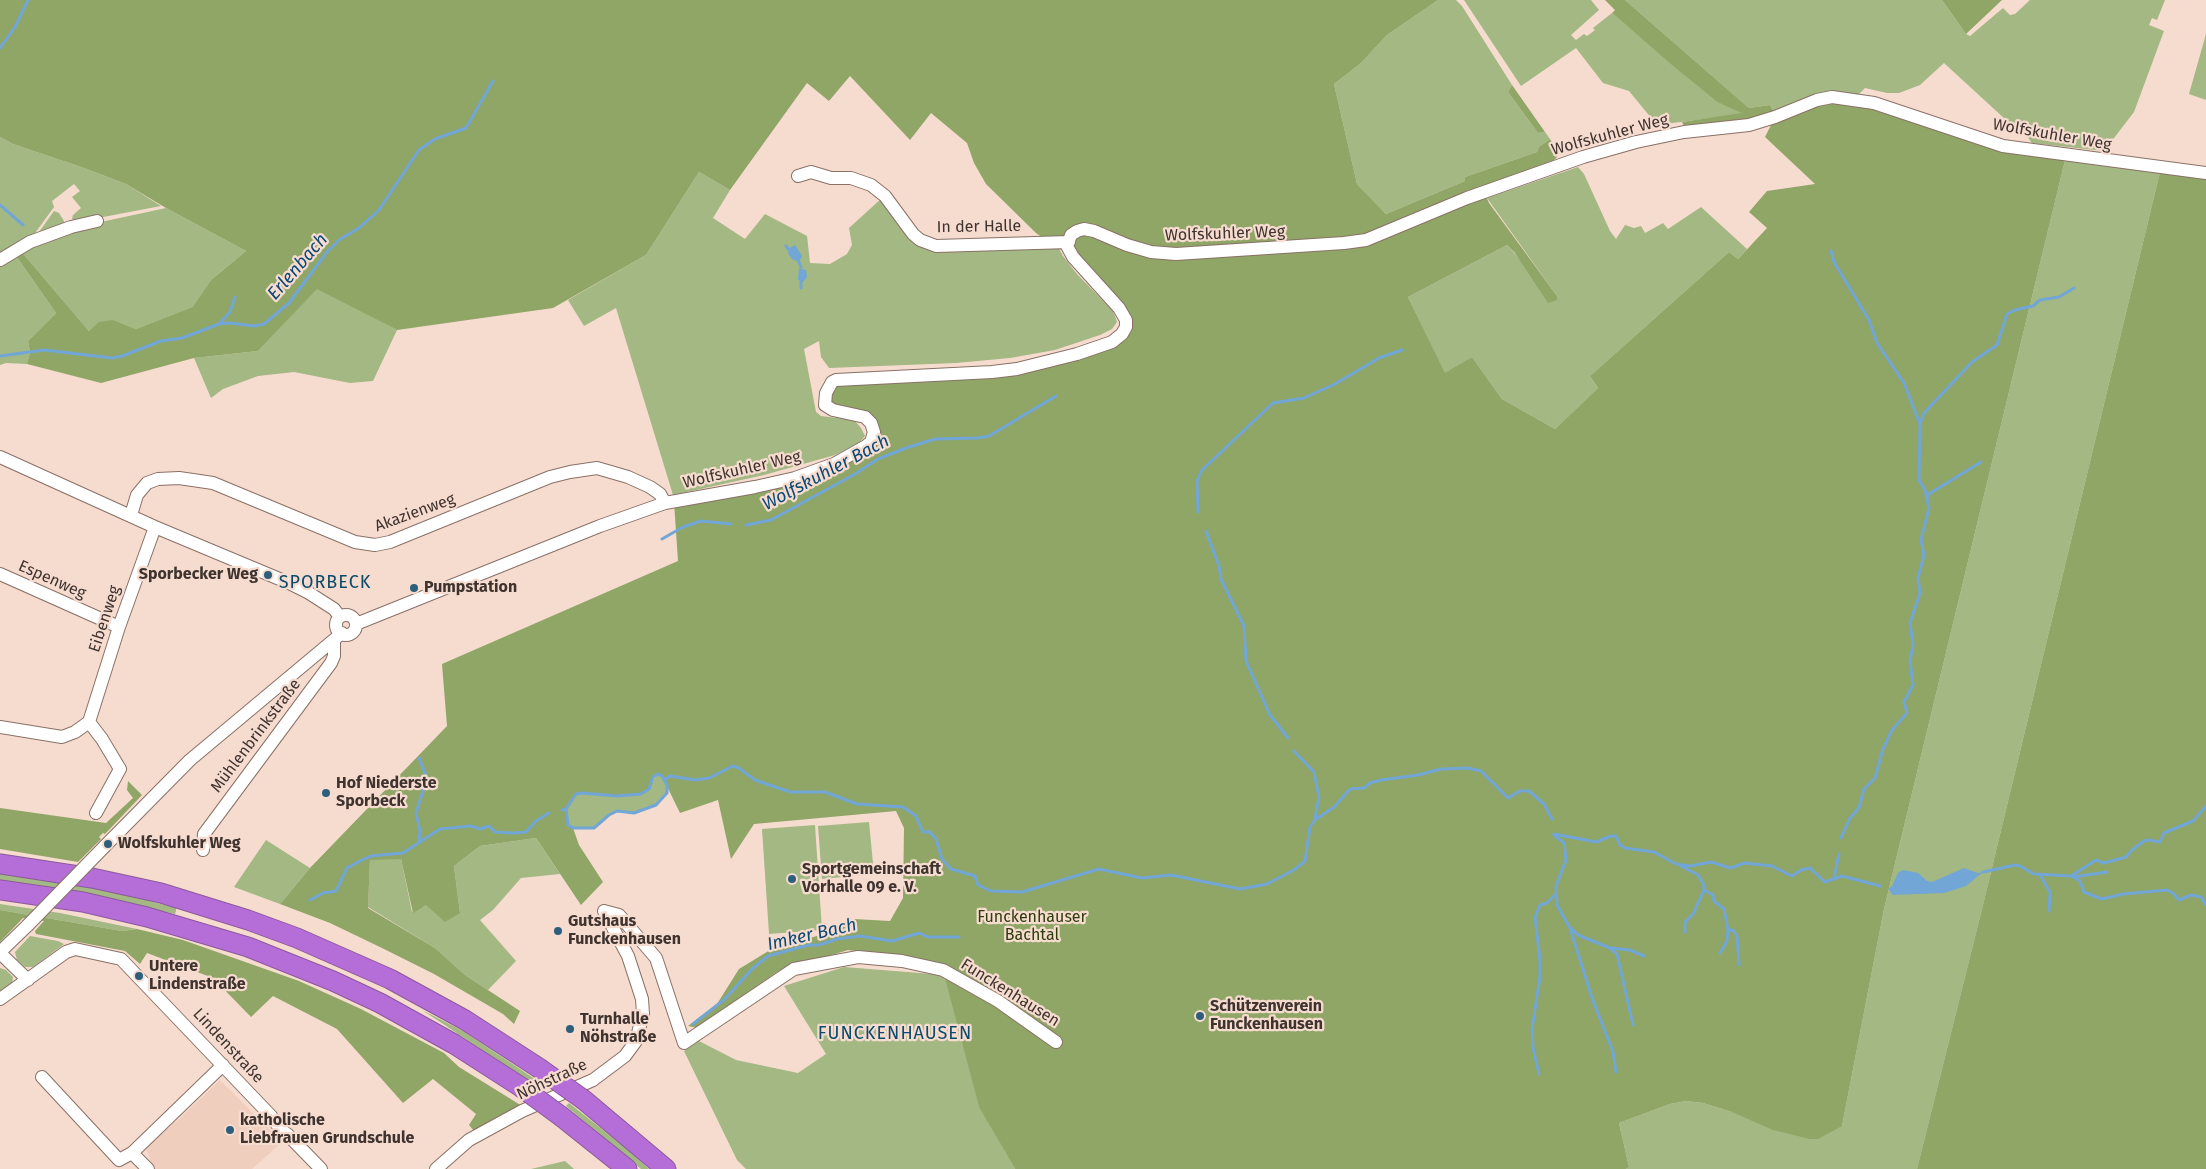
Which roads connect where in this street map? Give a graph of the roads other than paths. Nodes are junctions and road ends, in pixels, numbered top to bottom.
1 (2206, 174) edge
2 (798, 176) dead end
3 (97, 221) dead end
4 (1068, 242) junction
5 (0, 260) edge
6 (0, 457) edge
7 (665, 503) junction
8 (131, 515) junction
9 (155, 527) junction
10 (0, 574) edge
11 (340, 617) junction
12 (356, 624) junction
13 (119, 627) junction
14 (338, 638) junction
15 (89, 722) junction
16 (0, 727) edge
17 (96, 813) dead end
18 (203, 850) dead end
19 (0, 864) edge
20 (0, 890) edge
21 (604, 911) joint
22 (0, 952) edge
23 (28, 980) junction
24 (0, 999) edge
25 (1056, 1042) dead end
26 (223, 1065) junction
27 (42, 1077) dead end
28 (132, 1153) junction
29 (145, 1168) edge
30 (321, 1169) edge
31 (437, 1169) edge
32 (627, 1169) edge
33 (666, 1169) edge

1 - 4 street, Wolfskuhler Weg
2 - 4 street, In der Halle
3 - 5 street
4 - 7 street, Wolfskuhler Weg
6 - 8 street
7 - 8 street, Akazienweg
7 - 12 street, Wolfskuhler Weg
8 - 9 street
9 - 11 street
9 - 13 street, Eibenweg
10 - 13 street, Espenweg
11 - 12 street
11 - 14 street
12 - 14 street, Wolfskuhler Weg
13 - 15 street, Eibenweg
14 - 18 street, Mühlenbrinkstraße
14 - 22 street, Wolfskuhler Weg, bridge
15 - 16 street
15 - 17 street
19 - 33 highway, bridge
20 - 32 highway, bridge
21 - 25 street, Funckenhausen
21 - 31 street, Nöhstraße
22 - 23 street
23 - 24 street
23 - 26 street, Lindenstraße
26 - 28 street
26 - 30 street, Lindenstraße
27 - 28 street
28 - 29 street

